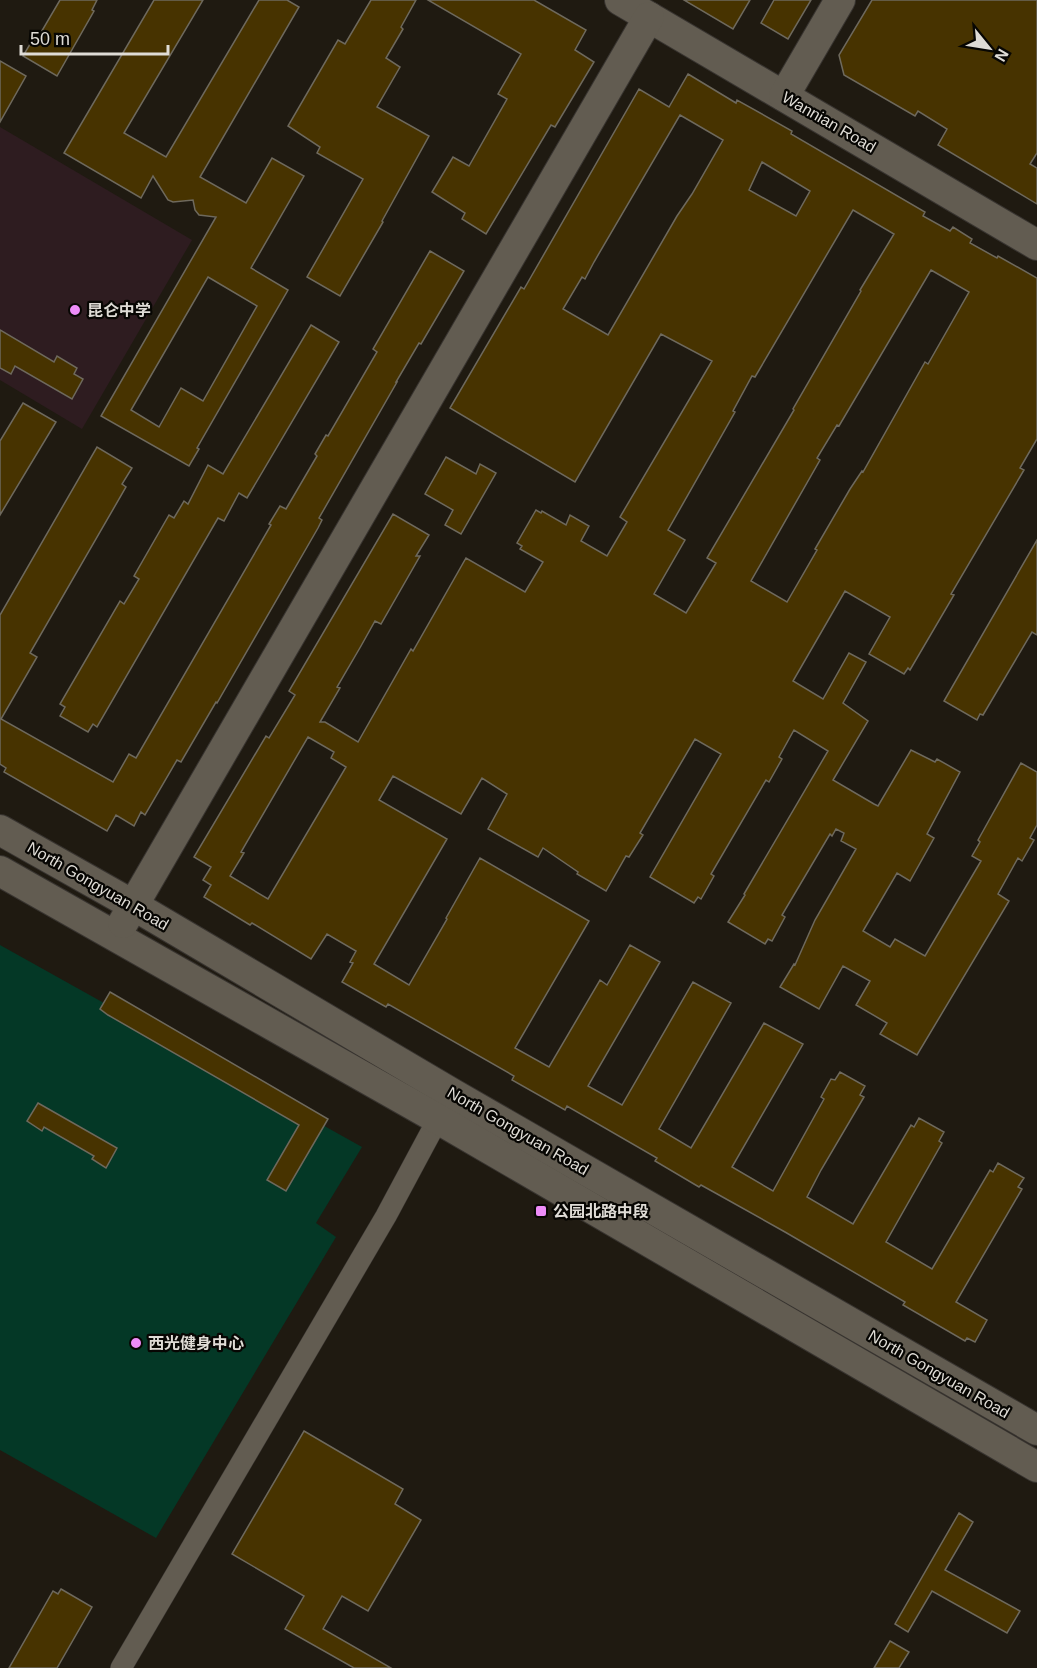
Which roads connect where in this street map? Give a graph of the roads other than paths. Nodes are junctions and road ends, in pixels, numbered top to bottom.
1 (621, 0) edge
2 (840, 0) edge
3 (650, 17) junction
4 (784, 96) junction
5 (1037, 245) edge
6 (0, 830) edge
7 (0, 870) edge
8 (133, 905) junction
9 (115, 936) junction
10 (438, 1119) junction
11 (1037, 1430) edge
12 (1037, 1467) edge
13 (121, 1668) edge

1 - 3 main road, Wannian Road
2 - 4 main road
3 - 4 main road, Wannian Road
3 - 8 main road
4 - 5 main road, Wannian Road
6 - 8 main road, North Gongyuan Road
7 - 9 main road, North Gongyuan Road
8 - 9 main road
8 - 11 main road, North Gongyuan Road
9 - 10 main road, North Gongyuan Road
10 - 12 main road, North Gongyuan Road
10 - 13 street

